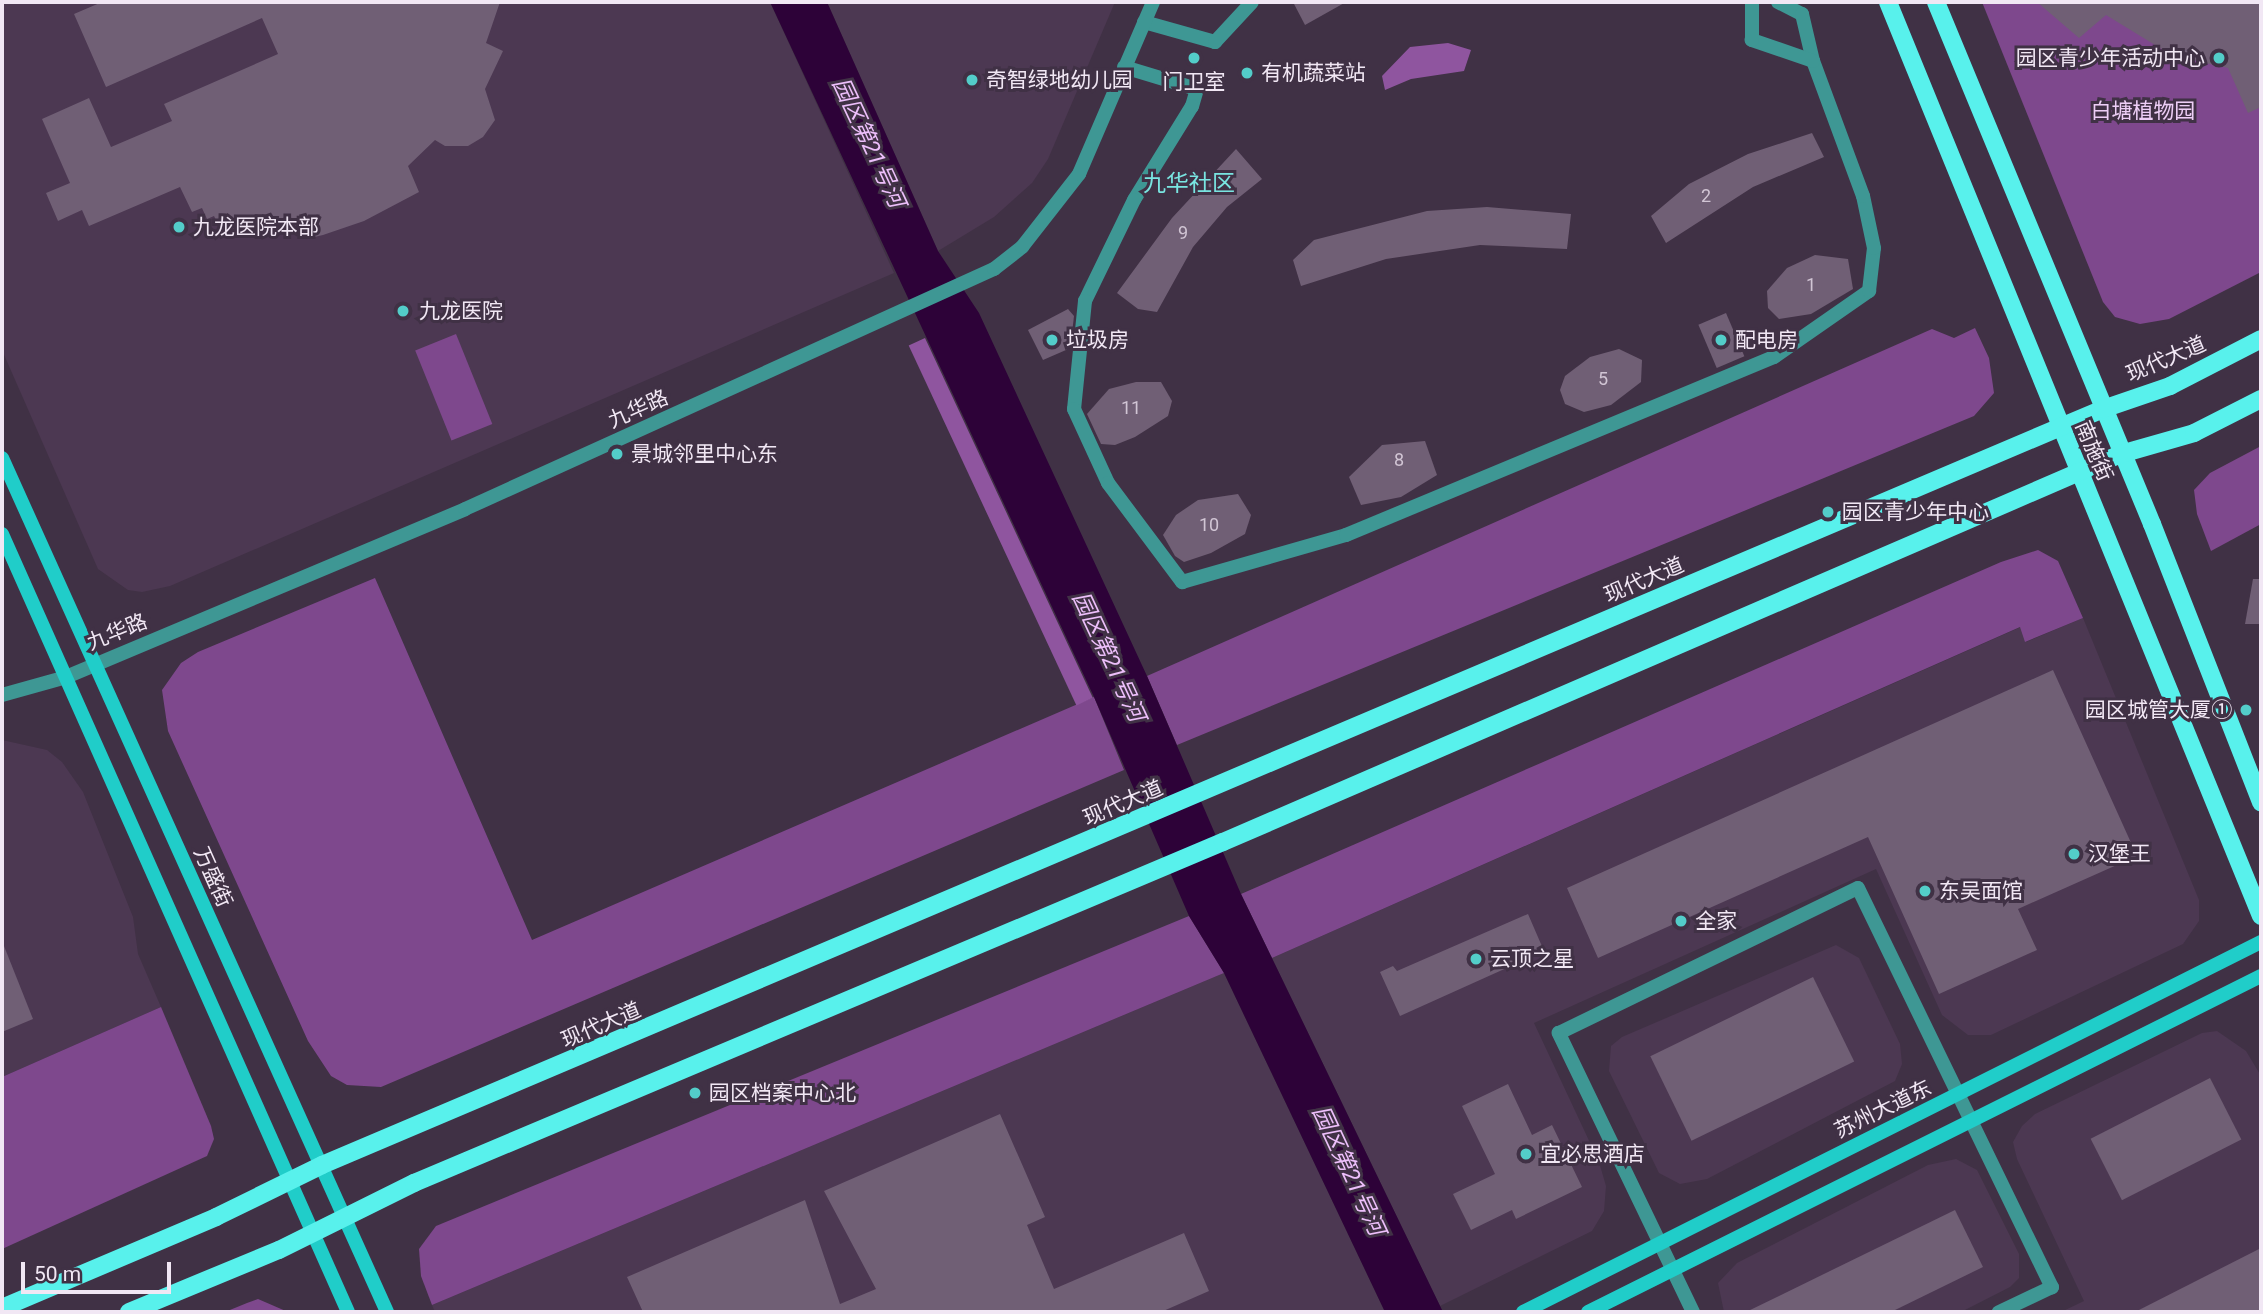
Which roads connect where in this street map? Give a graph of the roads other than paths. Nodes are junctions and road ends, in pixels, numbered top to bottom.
1 (1153, 2) edge
2 (1252, 2) edge
3 (1752, 2) edge
4 (1778, 2) edge
5 (1888, 2) edge
6 (1937, 2) edge
7 (1143, 22) junction
8 (1813, 61) junction
9 (1124, 67) junction
10 (2261, 339) edge
11 (2261, 399) edge
12 (2103, 409) junction
13 (2060, 429) junction
14 (2121, 454) junction
15 (2, 458) edge
16 (2078, 474) junction
17 (2, 534) edge
18 (94, 664) junction
19 (66, 677) junction
20 (2, 695) edge
21 (2261, 802) edge
22 (2261, 916) edge
23 (2261, 942) edge
24 (2261, 976) edge
25 (1958, 1095) junction
26 (1970, 1121) junction
27 (322, 1165) junction
28 (288, 1181) junction
29 (346, 1217) junction
30 (313, 1234) junction
31 (1659, 1244) junction
32 (1672, 1270) junction
33 (2, 1308) edge
34 (129, 1312) edge
35 (348, 1312) edge
36 (387, 1312) edge
37 (1522, 1312) edge
38 (1588, 1312) edge
39 (1693, 1312) edge
40 (1998, 1312) edge

1 - 7 street, 九华路
2 - 7 street
3 - 8 street
4 - 8 street
5 - 13 main road, 南施街
6 - 12 main road, 南施街
7 - 9 street, 九华路
8 - 9 street
9 - 18 street, 九华路
10 - 12 main road, 现代大道
11 - 14 main road
12 - 13 main road, 现代大道
12 - 14 main road, 南施街
13 - 16 main road, 南施街
13 - 27 main road, 现代大道
14 - 16 main road
14 - 21 main road, 南施街
15 - 18 main road, 万盛街
16 - 22 main road, 南施街
16 - 29 main road
17 - 19 main road
18 - 19 street, 九华路
18 - 27 main road, 万盛街
19 - 20 street, 九华路
19 - 28 main road
23 - 25 main road, 苏州大道东
24 - 26 main road
25 - 26 street
25 - 31 main road, 苏州大道东
25 - 31 street
26 - 32 main road
26 - 40 street
27 - 28 main road, 现代大道
27 - 29 main road, 万盛街
28 - 30 main road
28 - 33 main road, 现代大道
29 - 30 main road
29 - 36 main road, 万盛街
30 - 34 main road
30 - 35 main road
31 - 32 street
31 - 37 main road, 苏州大道东
32 - 38 main road
32 - 39 street

